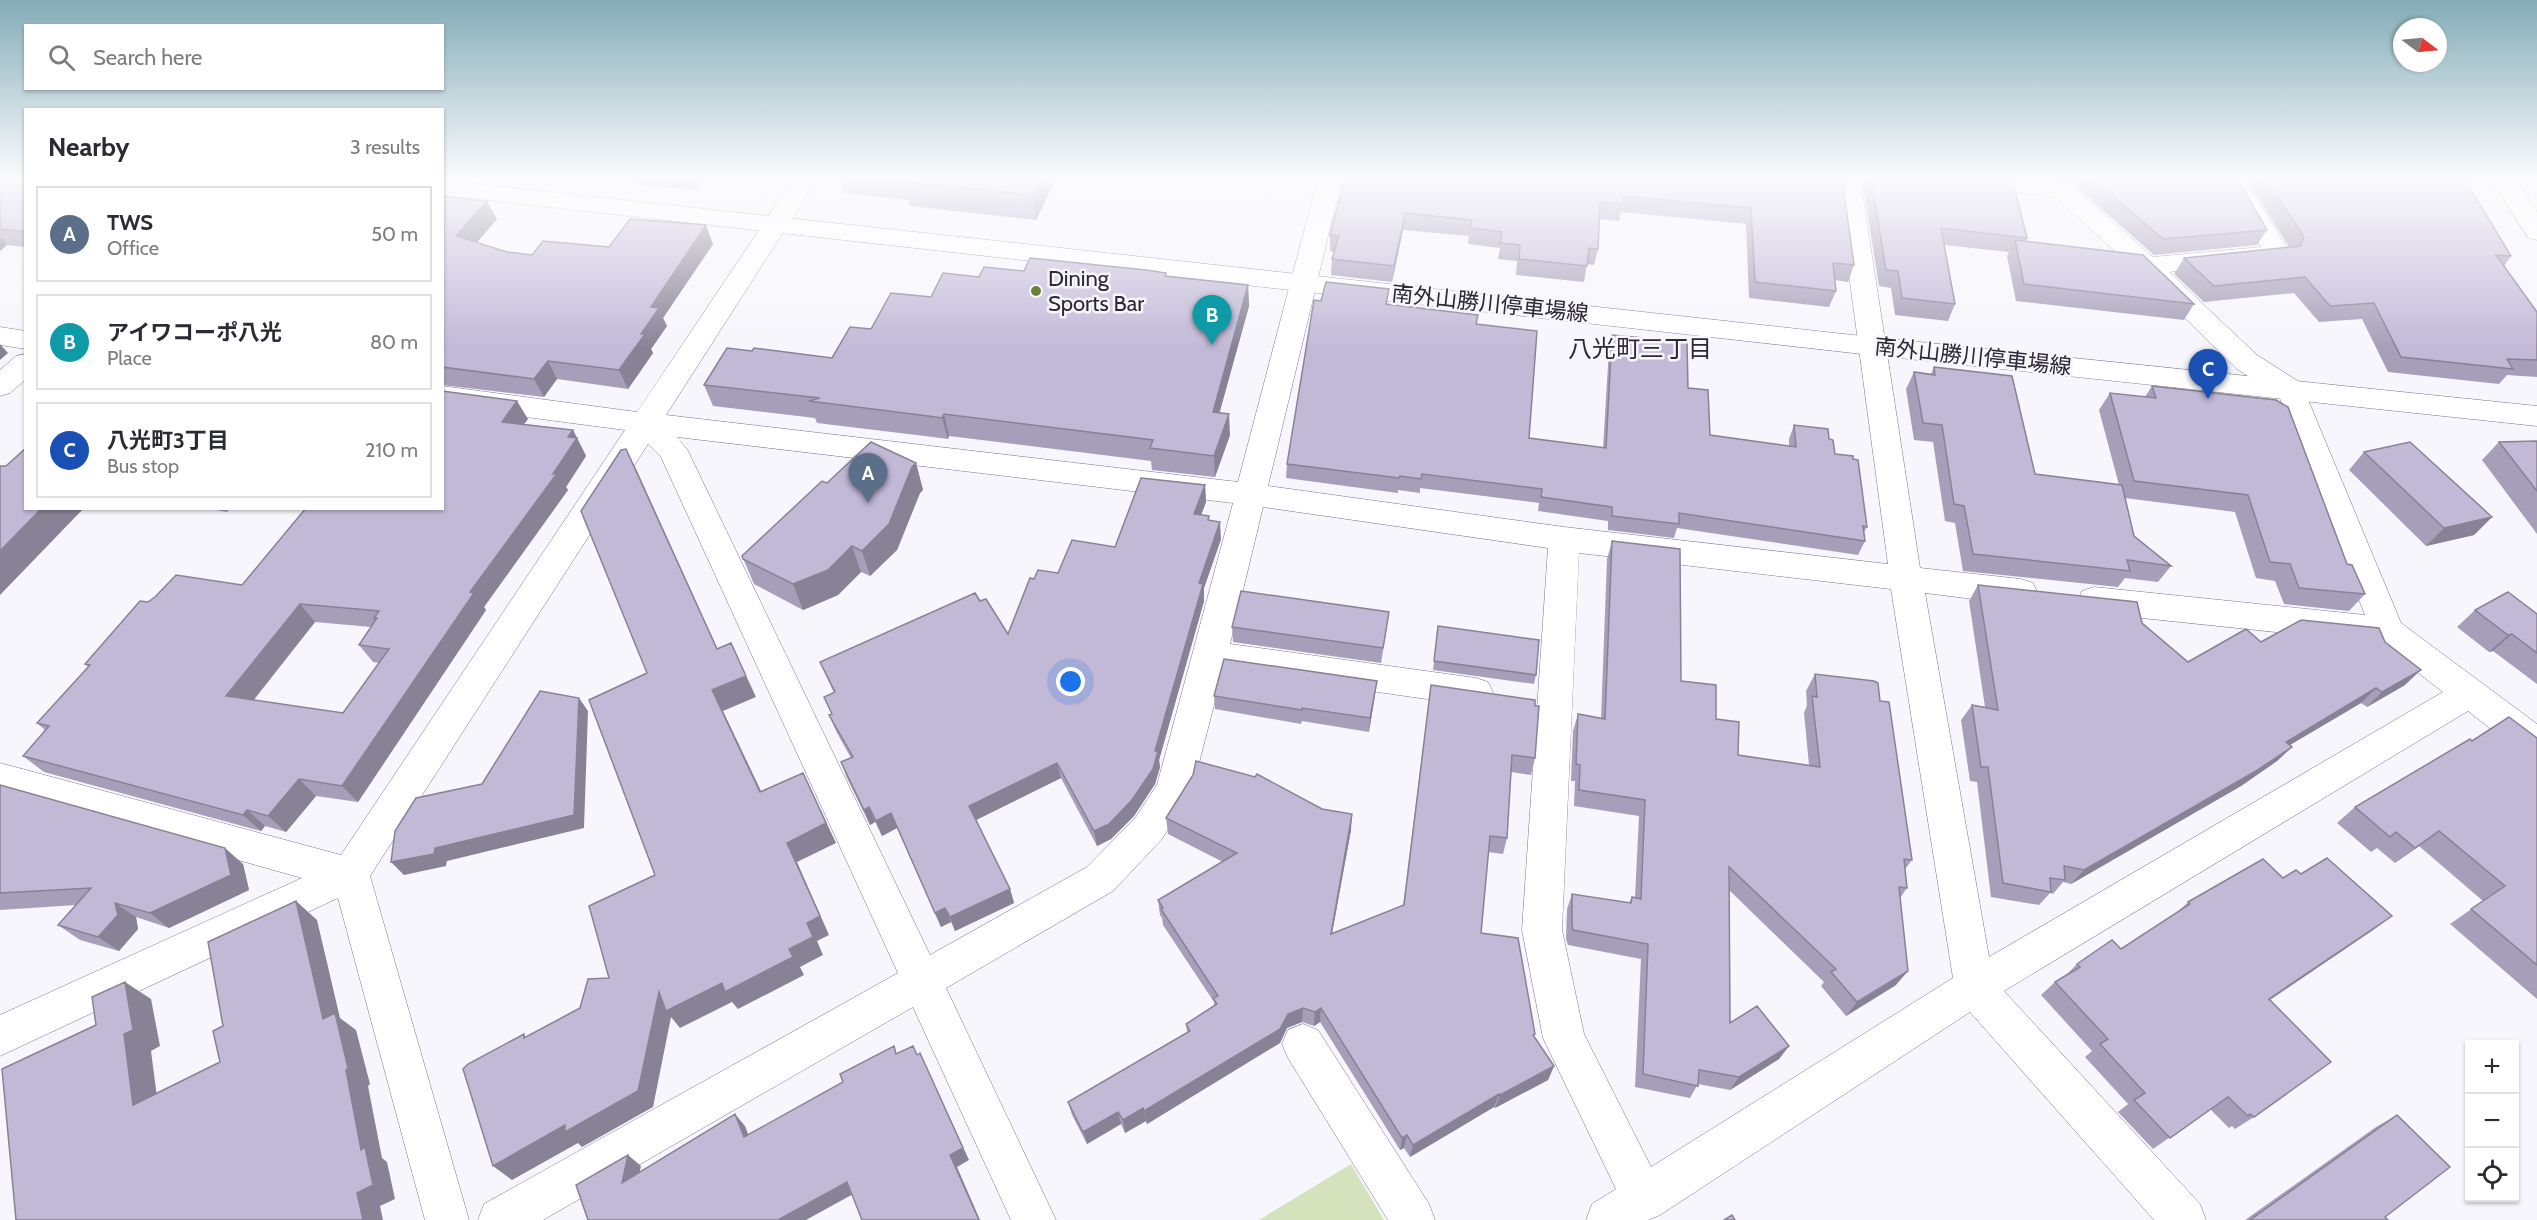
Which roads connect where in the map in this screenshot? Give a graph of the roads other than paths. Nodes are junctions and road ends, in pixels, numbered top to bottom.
1 (769, 235) edge
2 (883, 235) edge
3 (1315, 235) edge
4 (1856, 235) edge
5 (2113, 235) edge
6 (2266, 235) edge
7 (2146, 266) junction
8 (1303, 282) junction
9 (0, 336) edge
10 (24, 340) edge
11 (1872, 346) junction
12 (24, 365) edge
13 (0, 386) edge
14 (2291, 390) junction
15 (444, 396) edge
16 (2537, 417) edge
17 (645, 423) junction
18 (1249, 494) junction
19 (1564, 539) junction
20 (1906, 580) junction
21 (2388, 631) junction
22 (1210, 655) junction
23 (2468, 694) junction
24 (1527, 700) junction
25 (2537, 744) edge
26 (0, 778) edge
27 (350, 874) junction
28 (922, 978) junction
29 (1974, 987) junction
30 (0, 1036) edge
31 (1303, 1044) dead end
32 (1644, 1199) junction
33 (447, 1220) edge
34 (500, 1220) edge
35 (1034, 1220) edge
36 (1413, 1220) edge
37 (1608, 1220) edge
38 (2184, 1220) edge

1 - 17 street
2 - 8 street, 南外山勝川停車場線
3 - 8 street
4 - 11 street
5 - 7 street
6 - 7 street
7 - 14 street
8 - 11 street, 南外山勝川停車場線
8 - 18 street
9 - 10 street
11 - 14 street, 南外山勝川停車場線
11 - 20 street
12 - 13 street
14 - 16 street, 南外山勝川停車場線
14 - 21 street
15 - 17 street
17 - 18 street
17 - 27 street
17 - 28 street
18 - 19 street
18 - 22 street
19 - 20 street
19 - 24 street
20 - 21 street
20 - 29 street
21 - 23 street
22 - 24 street
22 - 28 street
23 - 25 street
23 - 29 street
24 - 32 street
26 - 27 street
27 - 30 street
27 - 33 street
28 - 34 street
28 - 35 street
29 - 32 street
29 - 38 street
31 - 36 street
32 - 37 street

